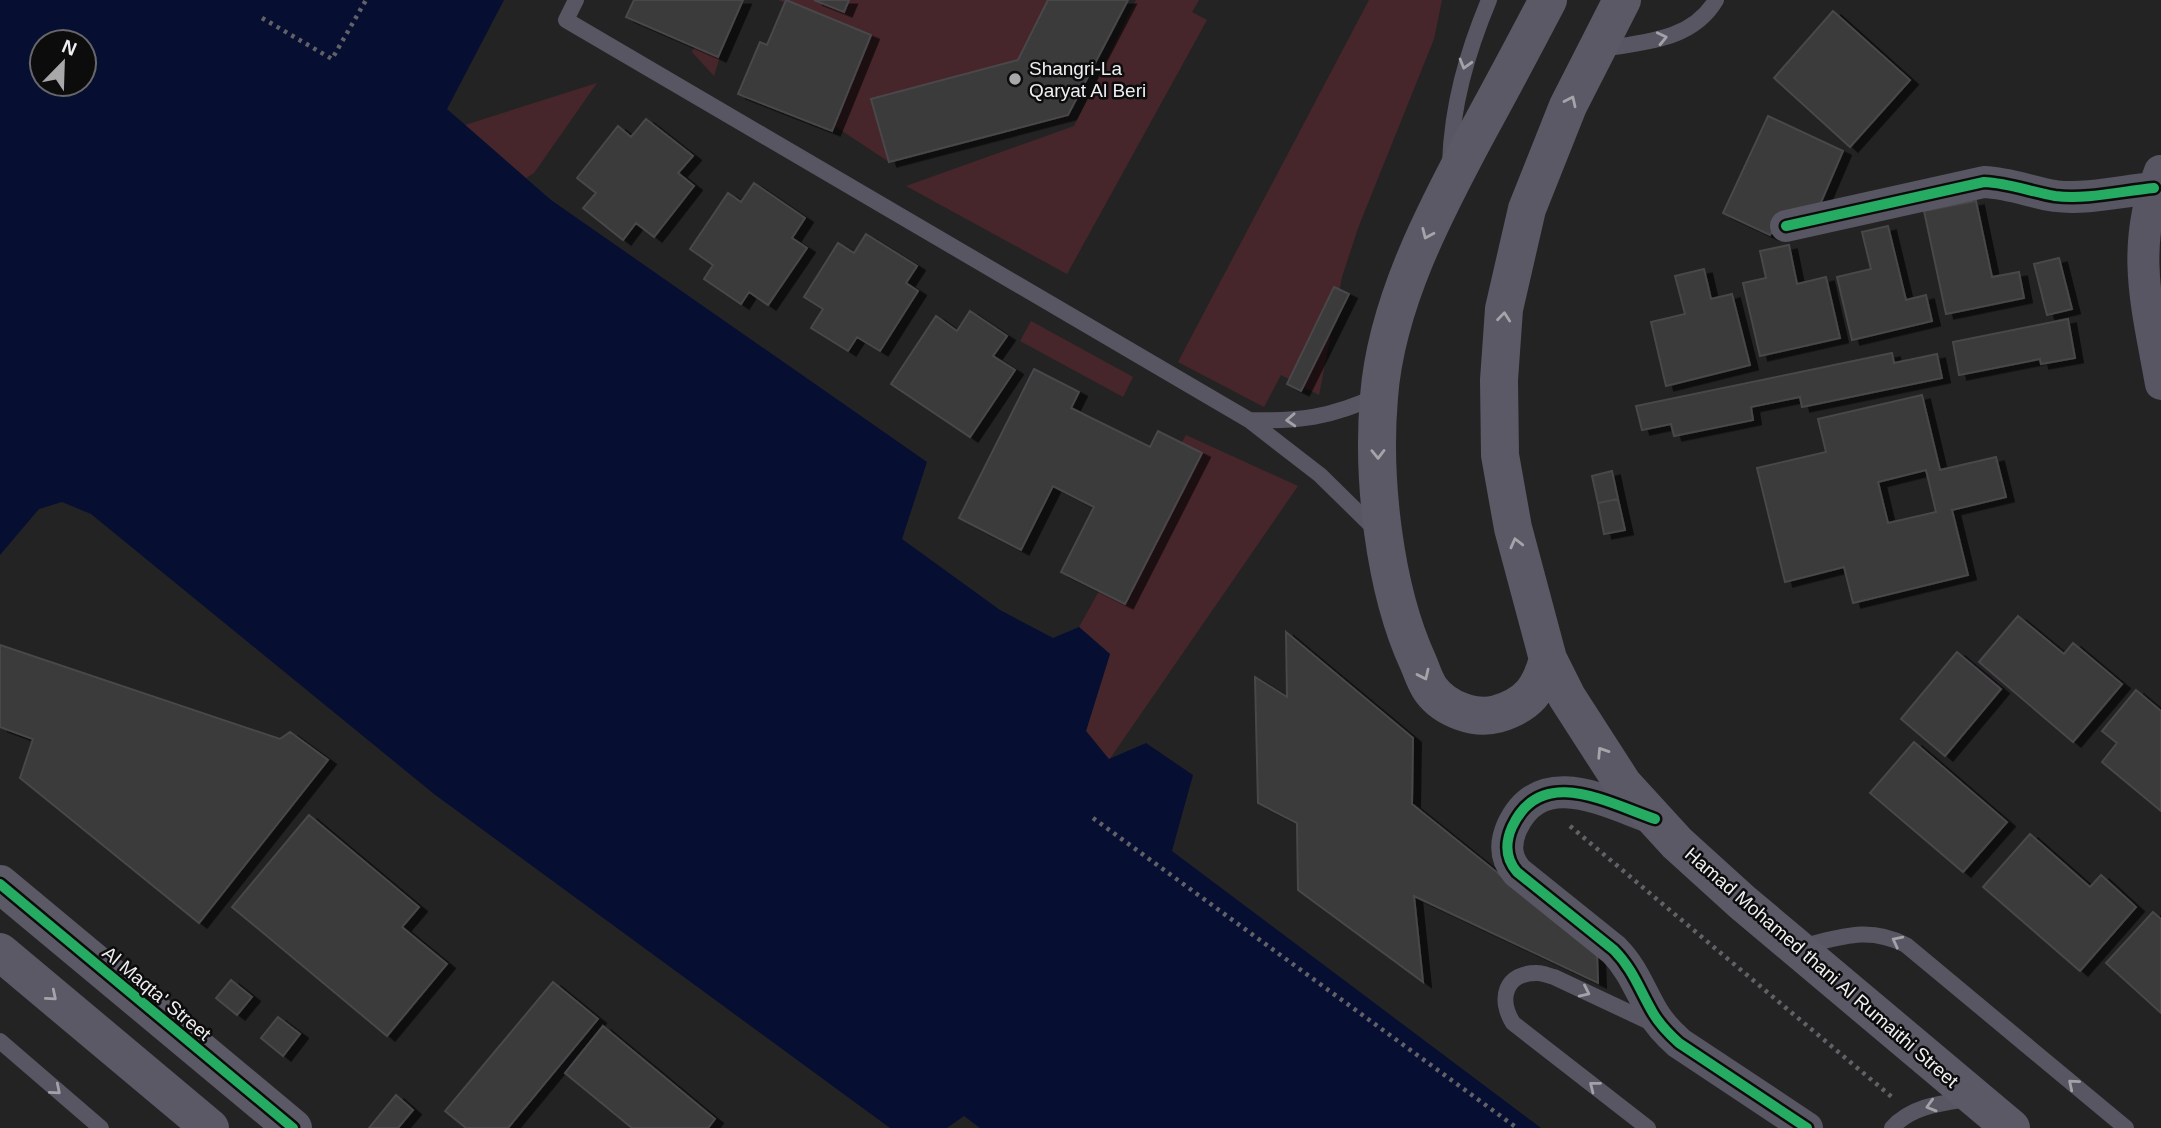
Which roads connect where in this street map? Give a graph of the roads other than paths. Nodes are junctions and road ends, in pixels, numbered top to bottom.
1 (576, 0) edge
2 (1489, 0) edge
3 (1548, 0) edge
4 (1622, 0) edge
5 (1716, 0) edge
6 (1596, 50) junction
7 (2157, 179) edge
8 (1450, 184) junction
9 (1786, 226) dead end
10 (2161, 384) edge
11 (1379, 396) junction
12 (1249, 420) junction
13 (1385, 540) junction
14 (1548, 659) junction
15 (1655, 818) junction
16 (0, 884) edge
17 (1796, 948) junction
18 (0, 952) edge
19 (1664, 1029) junction
20 (0, 1041) edge
21 (1975, 1098) junction
22 (101, 1128) edge
23 (210, 1128) edge
24 (293, 1128) edge
25 (1648, 1128) edge
26 (1807, 1128) edge
27 (1892, 1128) edge
28 (2011, 1128) edge
29 (2126, 1128) edge

1 - 12 lane
2 -> 8 lane
3 - 8 main road
4 - 6 main road, Hamad Mohamed thani Al Rumaithi Street
6 -> 5 lane
14 -> 6 main road, Hamad Mohamed thani Al Rumaithi Street
7 - 9 street
7 - 10 street
8 -> 11 main road
11 -> 12 lane
11 -> 13 main road
12 - 13 lane
13 -> 14 main road
15 -> 14 main road, Hamad Mohamed thani Al Rumaithi Street
15 - 17 main road, Hamad Mohamed thani Al Rumaithi Street
15 - 19 street
16 - 24 main road, Al Maqta' Street
17 - 21 main road, Hamad Mohamed thani Al Rumaithi Street
29 -> 17 lane
18 -> 23 main road
25 -> 19 lane
19 - 26 street
20 -> 22 lane
21 -> 27 lane
21 - 28 main road, Hamad Mohamed thani Al Rumaithi Street

